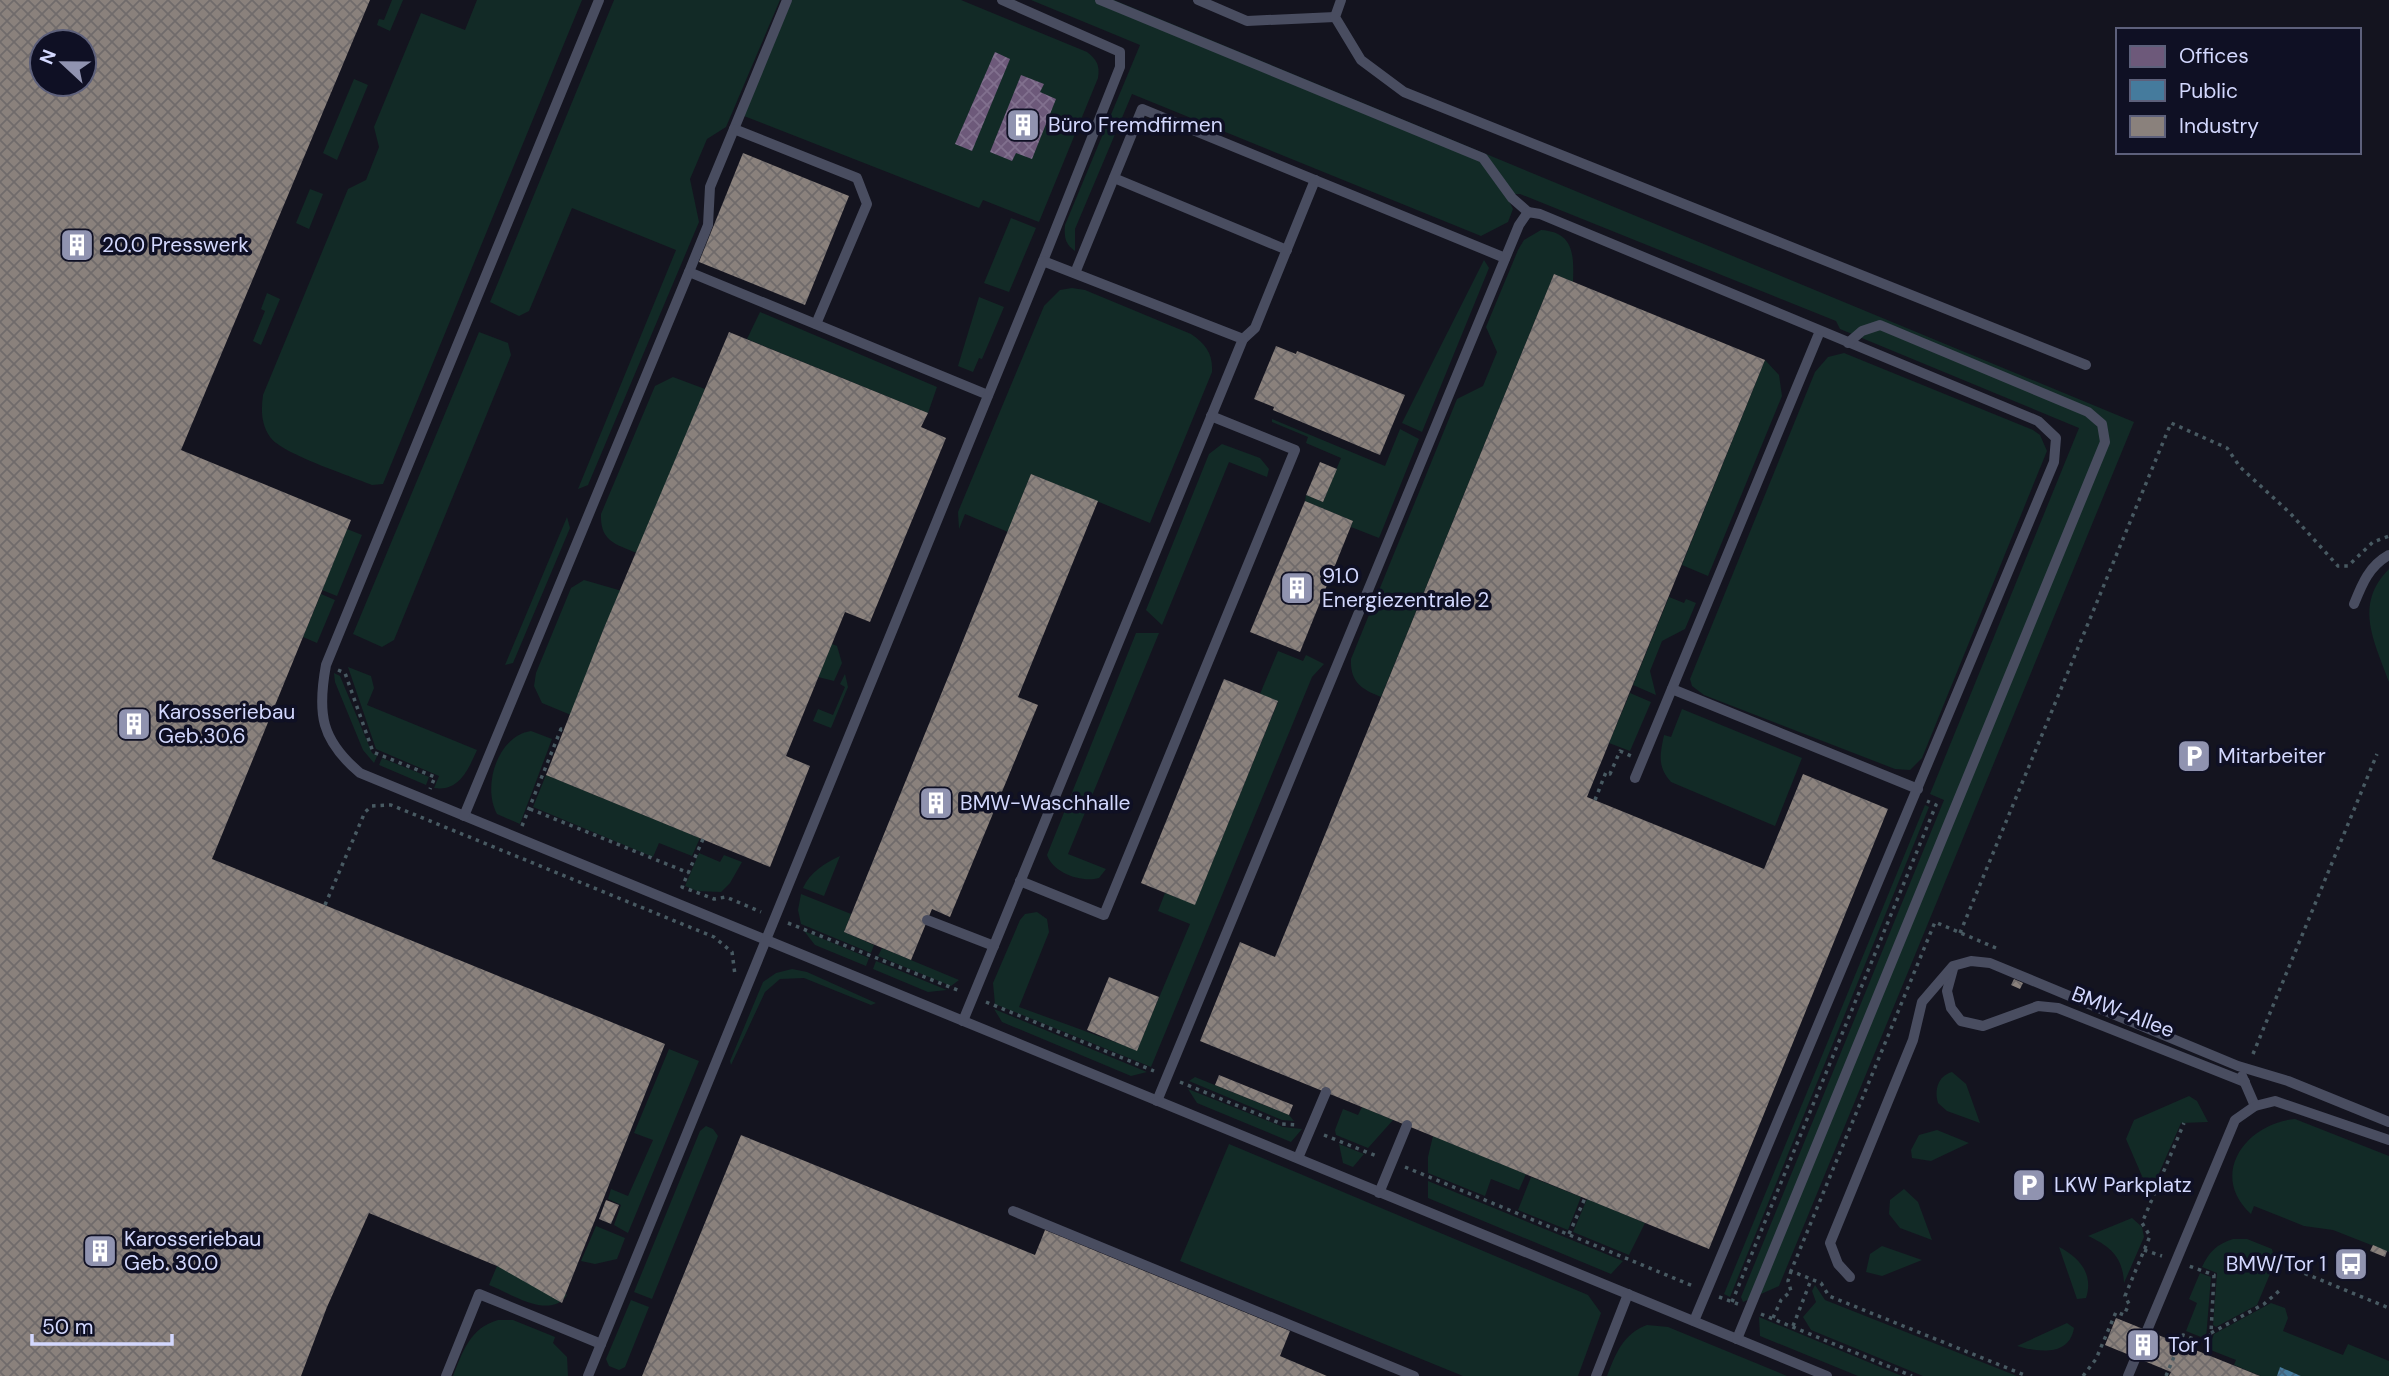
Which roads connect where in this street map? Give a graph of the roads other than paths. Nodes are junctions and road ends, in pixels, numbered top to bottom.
1 (599, 0) edge
2 (787, 0) edge
3 (1002, 0) edge
4 (1100, 0) edge
5 (1198, 0) edge
6 (1341, 0) edge
7 (1335, 16) junction
8 (734, 129) junction
9 (1114, 178) junction
10 (1315, 180) junction
11 (1528, 212) junction
12 (1287, 250) junction
13 (1505, 258) junction
14 (1043, 261) junction
15 (689, 272) junction
16 (1075, 273) junction
17 (816, 324) junction
18 (1820, 331) junction
19 (1243, 339) junction
20 (1848, 342) junction
21 (2086, 365) dead end
22 (988, 395) junction
23 (1211, 416) junction
24 (2389, 555) edge
25 (2354, 604) dead end
26 (1672, 689) junction
27 (1635, 778) dead end
28 (1916, 793) junction
29 (464, 816) junction
30 (1020, 881) junction
31 (927, 920) dead end
32 (766, 940) junction
33 (993, 946) junction
34 (1953, 966) junction
35 (963, 1021) junction
36 (2238, 1066) junction
37 (2245, 1082) junction
38 (1326, 1092) dead end
39 (1157, 1101) junction
40 (2255, 1106) junction
41 (2389, 1122) edge
42 (1407, 1125) dead end
43 (2389, 1140) edge
44 (1298, 1158) junction
45 (1379, 1193) junction
46 (1013, 1211) dead end
47 (1850, 1277) dead end
48 (1628, 1294) junction
49 (1694, 1321) junction
50 (1737, 1339) junction
51 (601, 1344) junction
52 (446, 1376) edge
53 (588, 1376) edge
54 (1414, 1376) edge
55 (1597, 1376) edge
56 (1827, 1376) edge
57 (2128, 1376) edge

1 - 29 lane
2 - 8 lane
3 - 14 lane
4 - 11 lane
5 - 7 lane
6 - 7 lane
7 - 21 lane
8 - 15 lane
8 - 17 lane
9 - 10 lane
9 - 12 lane
9 - 16 lane
10 - 12 lane
10 - 13 lane
11 - 13 lane
11 - 18 lane
12 - 19 lane
13 - 39 lane
14 - 16 lane
14 - 22 lane
15 - 17 lane
15 - 29 lane
16 - 19 lane
17 - 22 lane
18 - 20 lane
18 - 26 lane
19 - 23 lane
20 - 28 lane
20 - 50 lane
22 - 32 lane
23 - 30 lane
23 - 30 lane
24 - 25 lane
26 - 27 lane
26 - 28 lane
28 - 49 lane
29 - 32 lane
30 - 33 lane
31 - 33 lane
32 - 35 lane
32 - 51 lane
33 - 35 lane
34 - 36 lane
34 - 37 lane, BMW-Allee
34 - 47 lane
35 - 39 lane
36 - 37 lane
36 - 41 lane
37 - 40 lane
38 - 44 lane
39 - 44 lane
40 - 43 lane
40 - 57 lane
42 - 45 lane
44 - 45 lane
45 - 48 lane
46 - 54 lane
48 - 49 lane
48 - 55 lane
49 - 50 lane
50 - 56 lane
51 - 52 lane
51 - 53 lane

